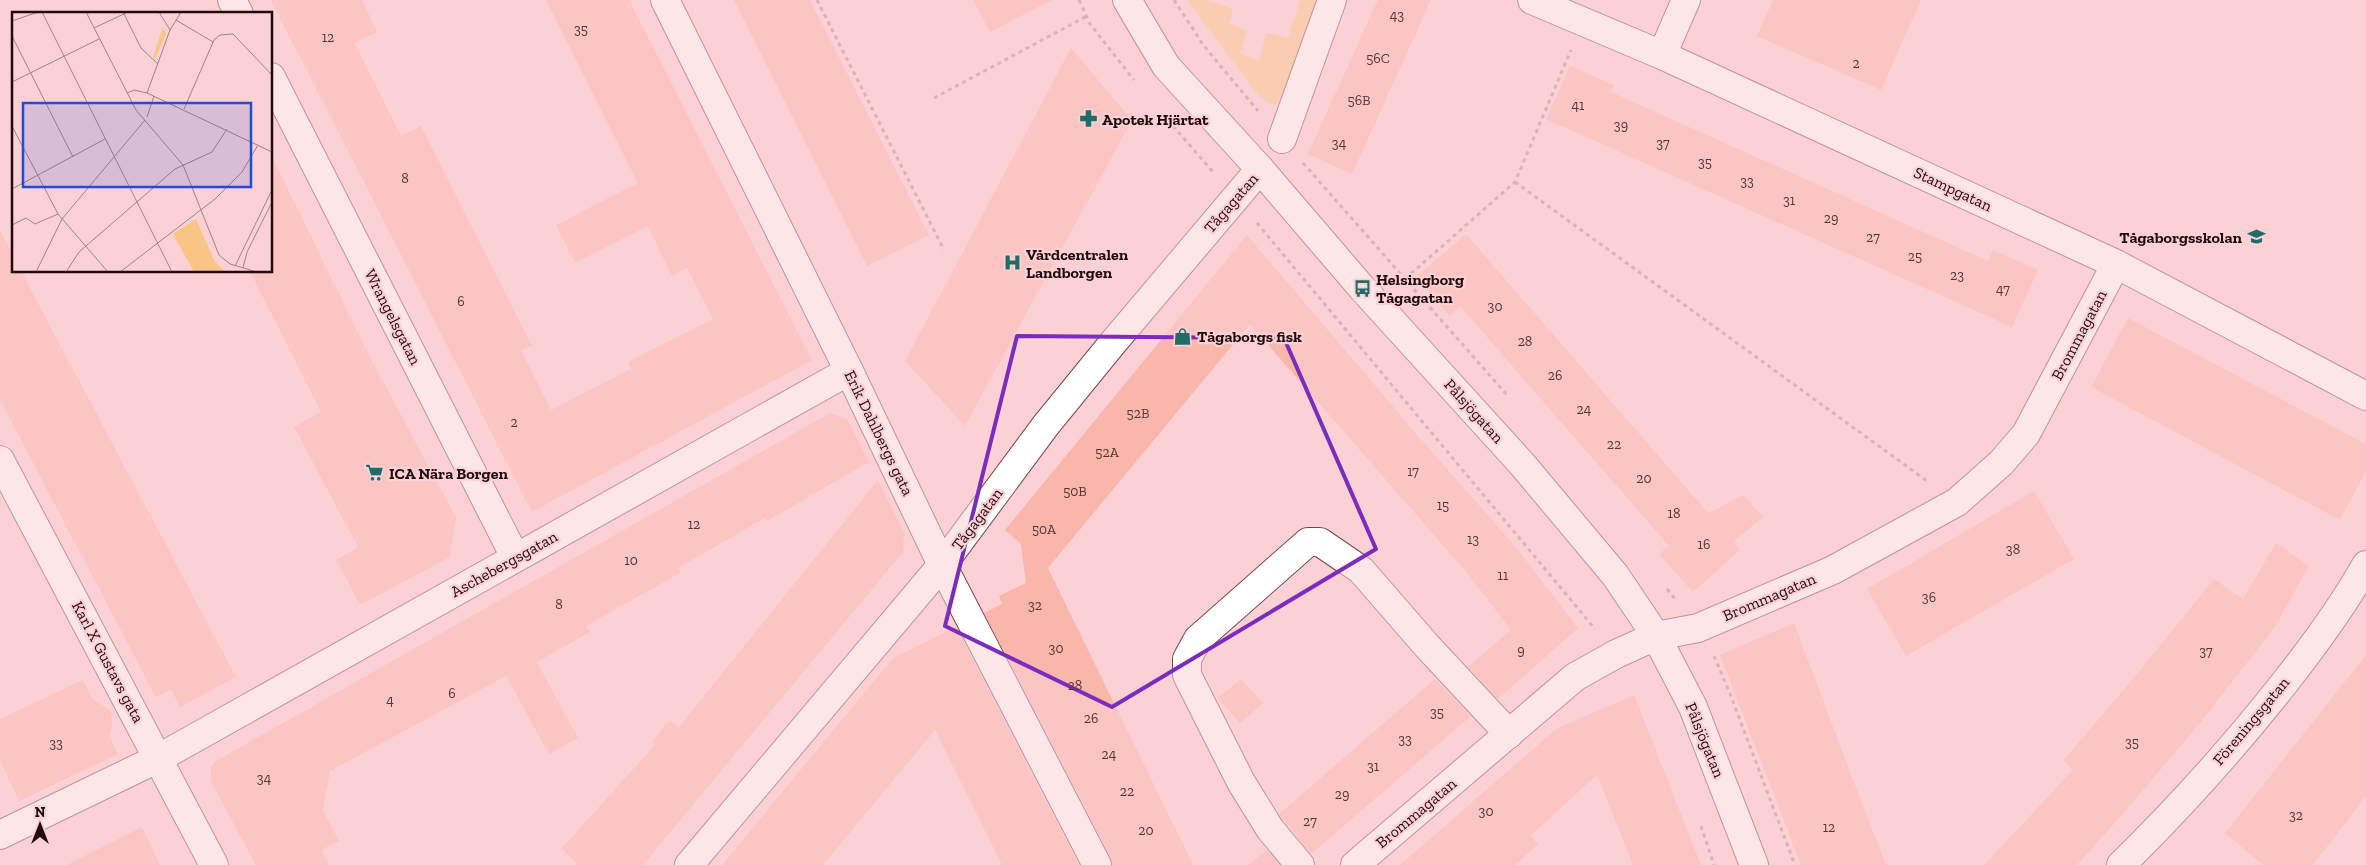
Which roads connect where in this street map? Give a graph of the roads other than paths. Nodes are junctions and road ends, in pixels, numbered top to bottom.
1 (232, 0) edge
2 (665, 0) edge
3 (1127, 0) edge
4 (1332, 0) edge
5 (1532, 0) edge
6 (1686, 0) edge
7 (238, 12) edge
8 (1662, 55) junction
9 (272, 79) edge
10 (1282, 139) dead end
11 (1260, 169) junction
12 (2116, 264) junction
13 (849, 371) junction
14 (2366, 396) edge
15 (0, 460) edge
16 (515, 558) junction
17 (942, 565) junction
18 (2366, 565) edge
19 (1656, 636) junction
20 (1509, 734) junction
21 (159, 758) junction
22 (0, 835) edge
23 (214, 865) edge
24 (689, 865) edge
25 (1097, 865) edge
26 (1300, 865) edge
27 (1355, 865) edge
28 (1754, 865) edge
29 (2121, 865) edge

1 - 7 street
2 - 13 street, Erik Dahlbergs gata
3 - 11 street, Pålsjögatan
4 - 10 street
5 - 8 street, Stampgatan
6 - 8 street
8 - 12 street, Stampgatan
9 - 16 street, Wrangelsgatan
11 - 17 street, Tågagatan
11 - 19 street, Pålsjögatan
12 - 14 street, Stampgatan
12 - 19 street, Brommagatan
13 - 16 street, Aschebergsgatan
13 - 17 street, Erik Dahlbergs gata
15 - 21 street, Karl X Gustavs gata
16 - 21 street, Aschebergsgatan
17 - 24 street, Tågagatan
17 - 25 street, Erik Dahlbergs gata
18 - 29 street, Föreningsgatan
19 - 20 street, Brommagatan
19 - 28 street, Pålsjögatan
20 - 26 street
20 - 27 street, Brommagatan
21 - 22 street, Aschebergsgatan
21 - 23 street, Karl X Gustavs gata

